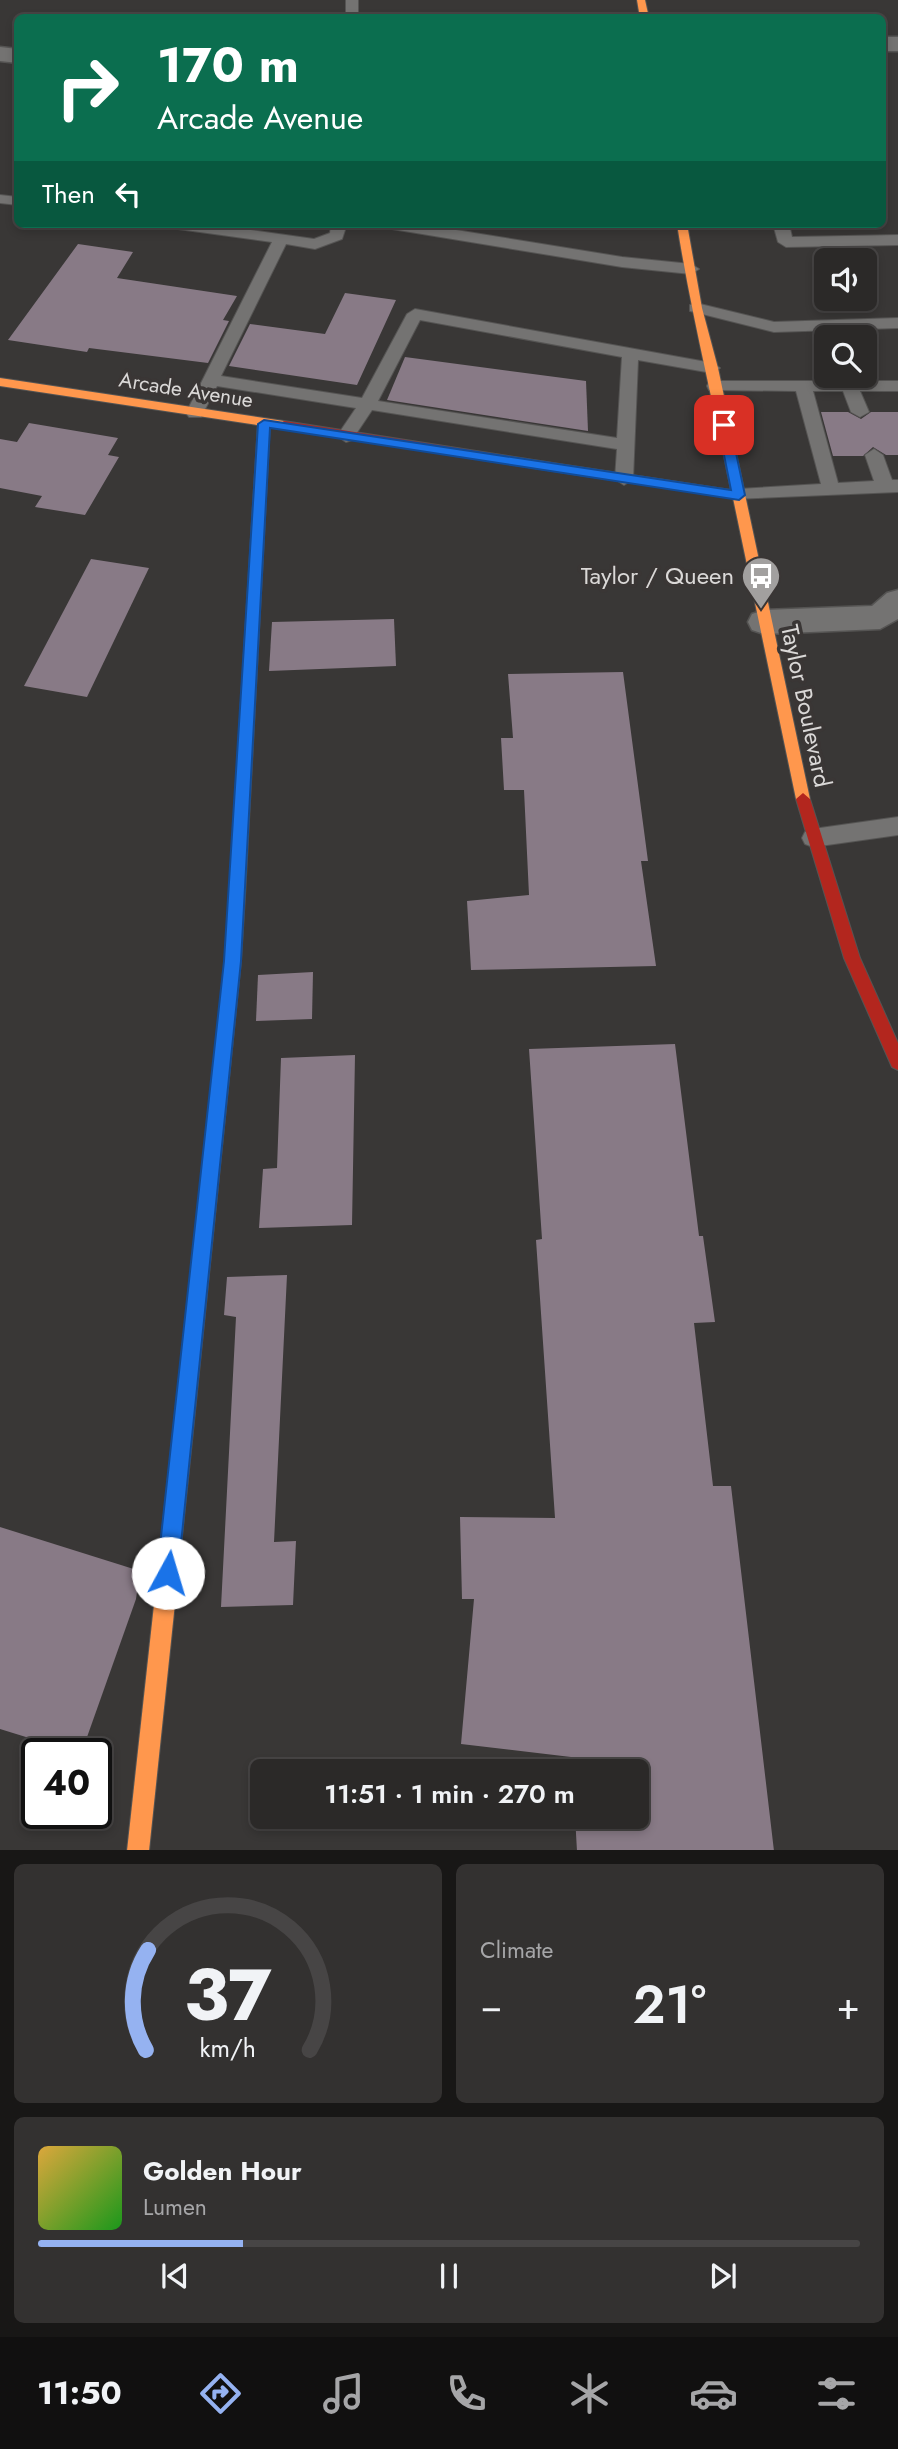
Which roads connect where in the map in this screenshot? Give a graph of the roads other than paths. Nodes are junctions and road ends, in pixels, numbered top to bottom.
1 (205, 228) edge
2 (339, 228) edge
3 (416, 228) edge
4 (683, 228) edge
5 (782, 228) edge
6 (281, 239) junction
7 (898, 240) edge
8 (564, 253) joint
9 (691, 269) junction
10 (696, 308) junction
11 (898, 323) edge
12 (630, 353) junction
13 (714, 377) junction
14 (211, 380) junction
15 (0, 382) edge
16 (803, 385) junction
17 (814, 385) edge
18 (877, 386) edge
19 (898, 386) edge
20 (850, 388) edge
21 (367, 405) junction
22 (860, 412) dead end
23 (195, 413) junction
24 (264, 424) junction
25 (346, 436) junction
26 (628, 445) junction
27 (874, 455) dead end
28 (624, 479) junction
29 (892, 486) edge
30 (831, 490) junction
31 (739, 495) junction
32 (898, 601) edge
33 (764, 622) junction
34 (898, 826) edge
35 (813, 838) junction
36 (898, 1062) edge
37 (138, 1850) edge

1 - 6 lane
2 - 6 lane
3 - 8 lane
4 - 9 street, Taylor Boulevard
5 - 7 lane
6 - 14 lane
8 - 9 lane
9 - 10 street, Taylor Boulevard
10 - 11 lane
10 - 13 street, Taylor Boulevard
12 - 13 lane
12 - 21 lane
12 - 26 lane
13 - 16 lane
13 - 31 street, Taylor Boulevard
14 - 21 lane
14 - 23 lane
15 - 23 street, Arcade Avenue
16 - 17 lane
16 - 30 lane
18 - 19 lane
20 - 22 lane
21 - 25 lane
21 - 26 lane
23 - 24 street, Arcade Avenue
24 - 25 street, Arcade Avenue
24 - 37 street
25 - 28 street, Arcade Avenue
26 - 28 lane
27 - 29 lane
28 - 31 street, Arcade Avenue
29 - 30 lane
30 - 31 lane
31 - 33 street, Taylor Boulevard
32 - 33 street
33 - 35 street, Taylor Boulevard
34 - 35 lane
35 - 36 street, Taylor Boulevard

